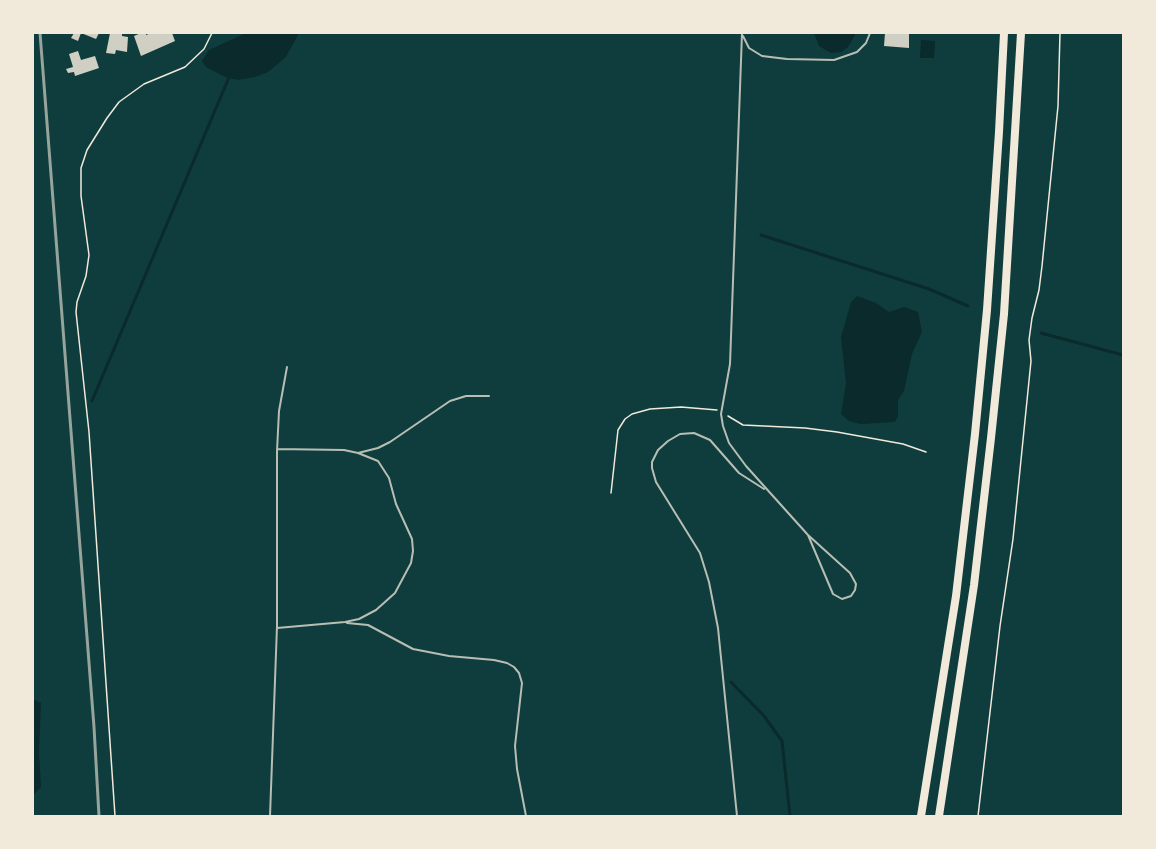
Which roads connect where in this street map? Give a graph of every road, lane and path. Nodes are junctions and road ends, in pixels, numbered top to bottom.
1 (212, 33) edge
2 (742, 33) edge
3 (870, 33) edge
4 (1004, 33) edge
5 (1022, 33) edge
6 (1060, 33) edge
7 (287, 367) dead end
8 (489, 396) dead end
9 (722, 411) junction
10 (277, 449) junction
11 (358, 453) junction
12 (926, 453) dead end
13 (611, 492) dead end
14 (769, 492) junction
15 (808, 535) junction
16 (345, 622) junction
17 (277, 628) junction
18 (115, 816) edge
19 (270, 816) edge
20 (526, 816) edge
21 (737, 816) edge
22 (921, 816) edge
23 (939, 816) edge
24 (978, 816) edge

1 - 18 path
2 - 3 lane
2 - 9 lane
4 - 22 highway
5 - 23 highway
6 - 24 path
7 - 10 lane
8 - 11 lane
9 - 12 path
9 - 13 path
9 - 14 lane
10 - 11 lane
10 - 17 lane
11 - 16 lane
14 - 15 lane
14 - 21 lane
15 - 15 lane
16 - 17 lane
16 - 20 lane
17 - 19 lane

